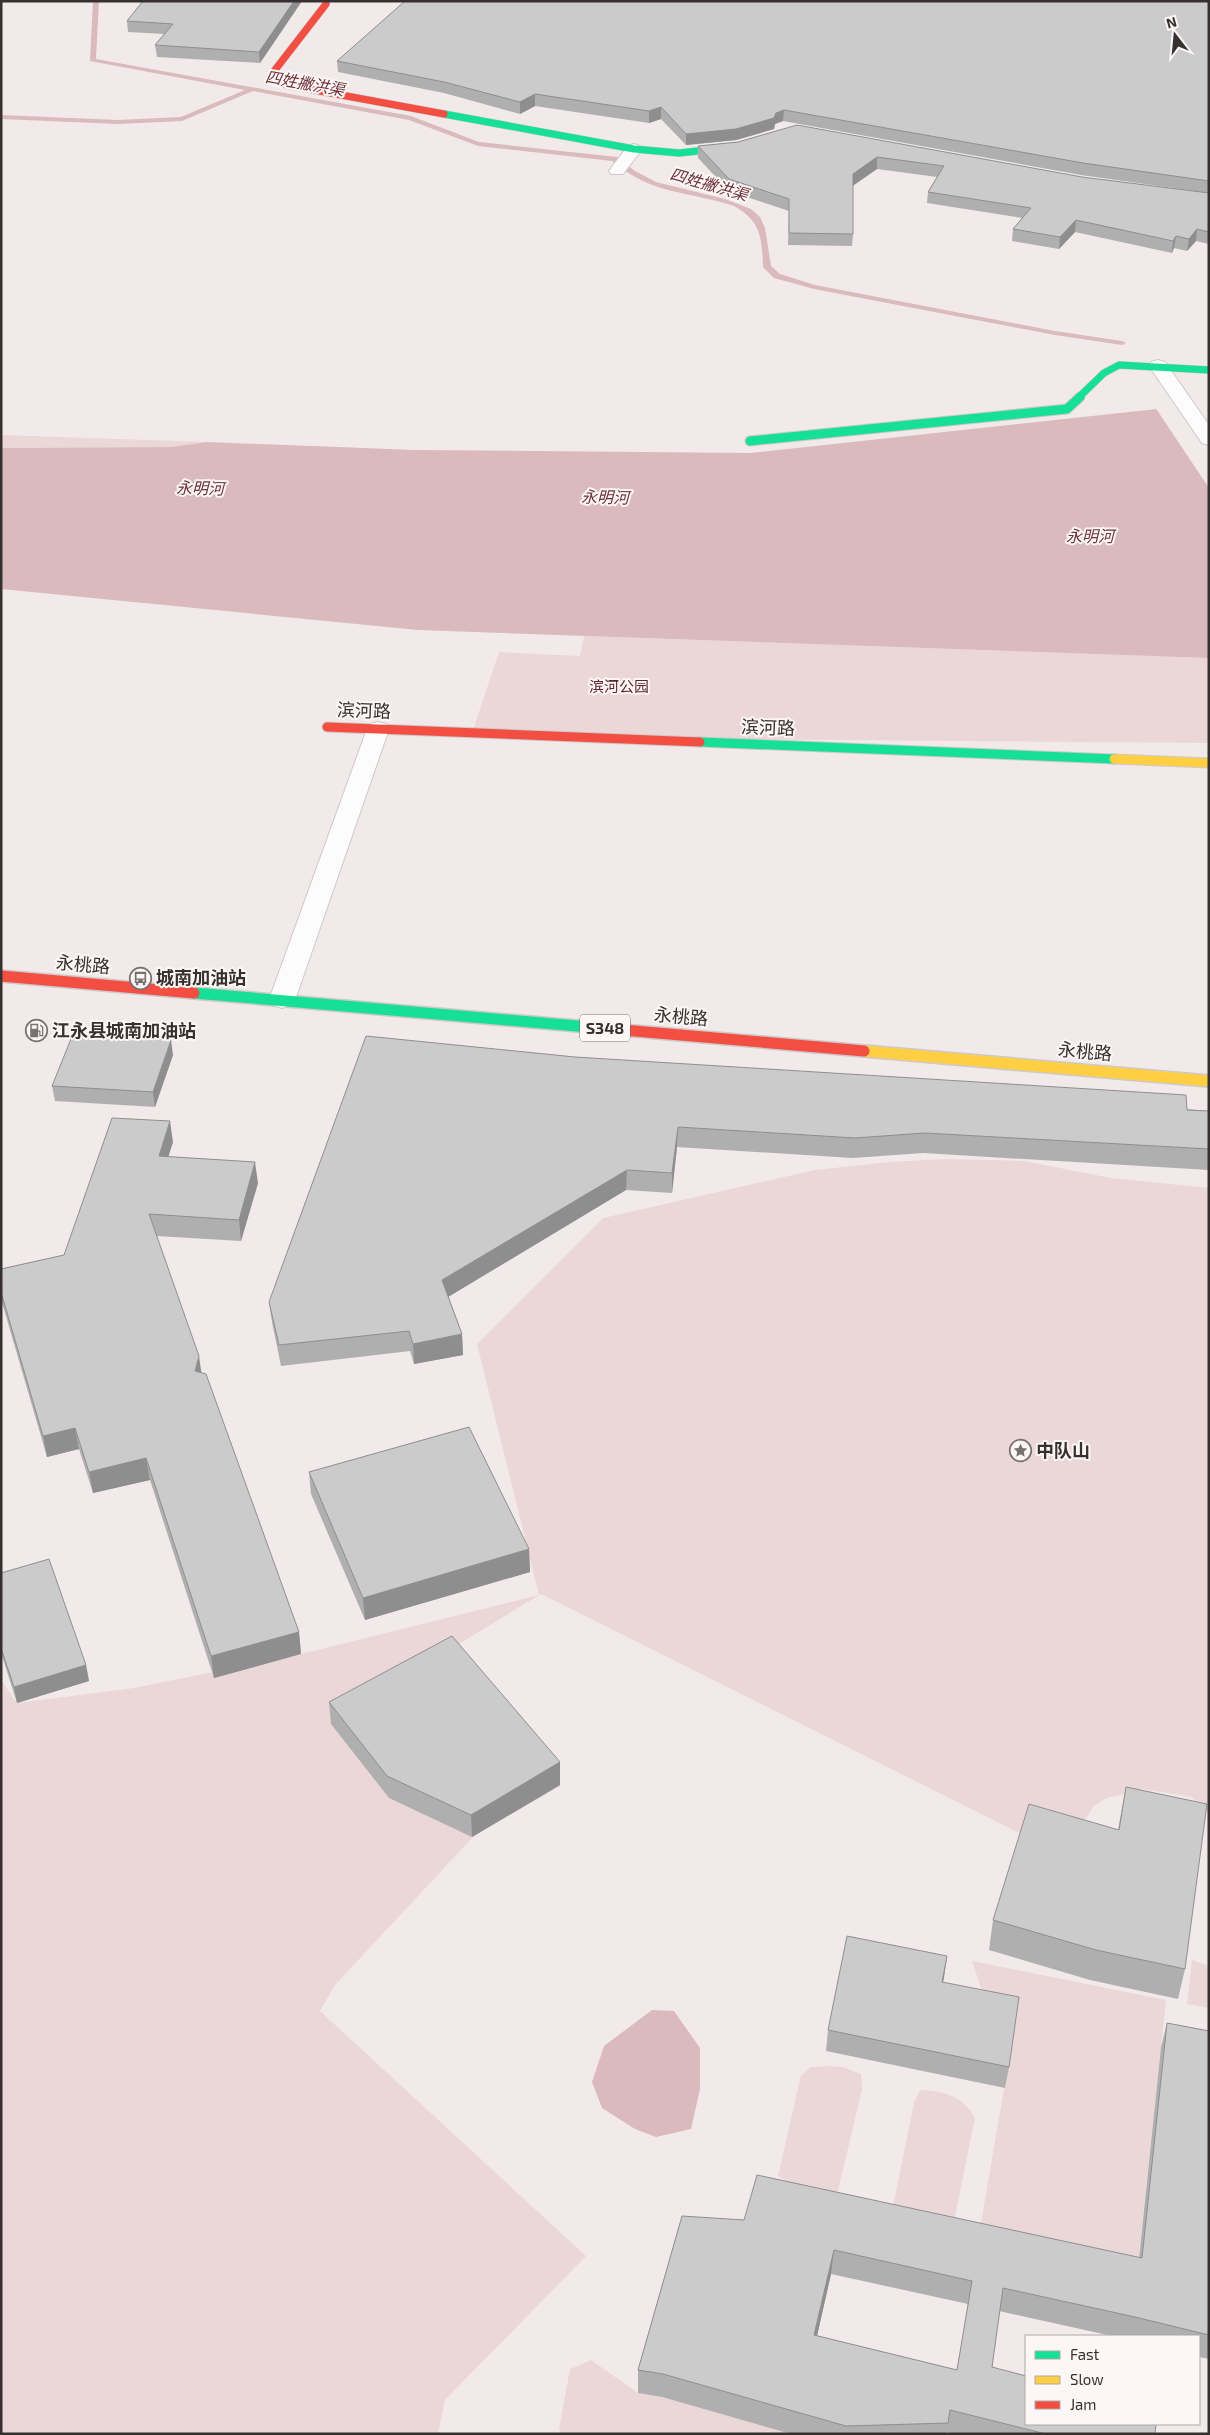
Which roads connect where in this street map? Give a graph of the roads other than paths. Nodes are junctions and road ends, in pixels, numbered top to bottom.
1 (326, 4) dead end
2 (745, 145) edge
3 (631, 153) junction
4 (617, 171) dead end
5 (1158, 366) junction
6 (1207, 372) edge
7 (1209, 439) edge
8 (750, 441) dead end
9 (327, 727) dead end
10 (378, 729) junction
11 (1209, 763) edge
12 (1, 976) edge
13 (282, 1000) junction
14 (1209, 1081) edge

1 - 3 street
2 - 3 street
3 - 4 street
5 - 6 street
5 - 7 street
5 - 8 street
9 - 10 street, 滨河路
10 - 11 street, 滨河路
10 - 13 street
12 - 13 street, 永桃路 / S348
13 - 14 street, 永桃路 / S348

